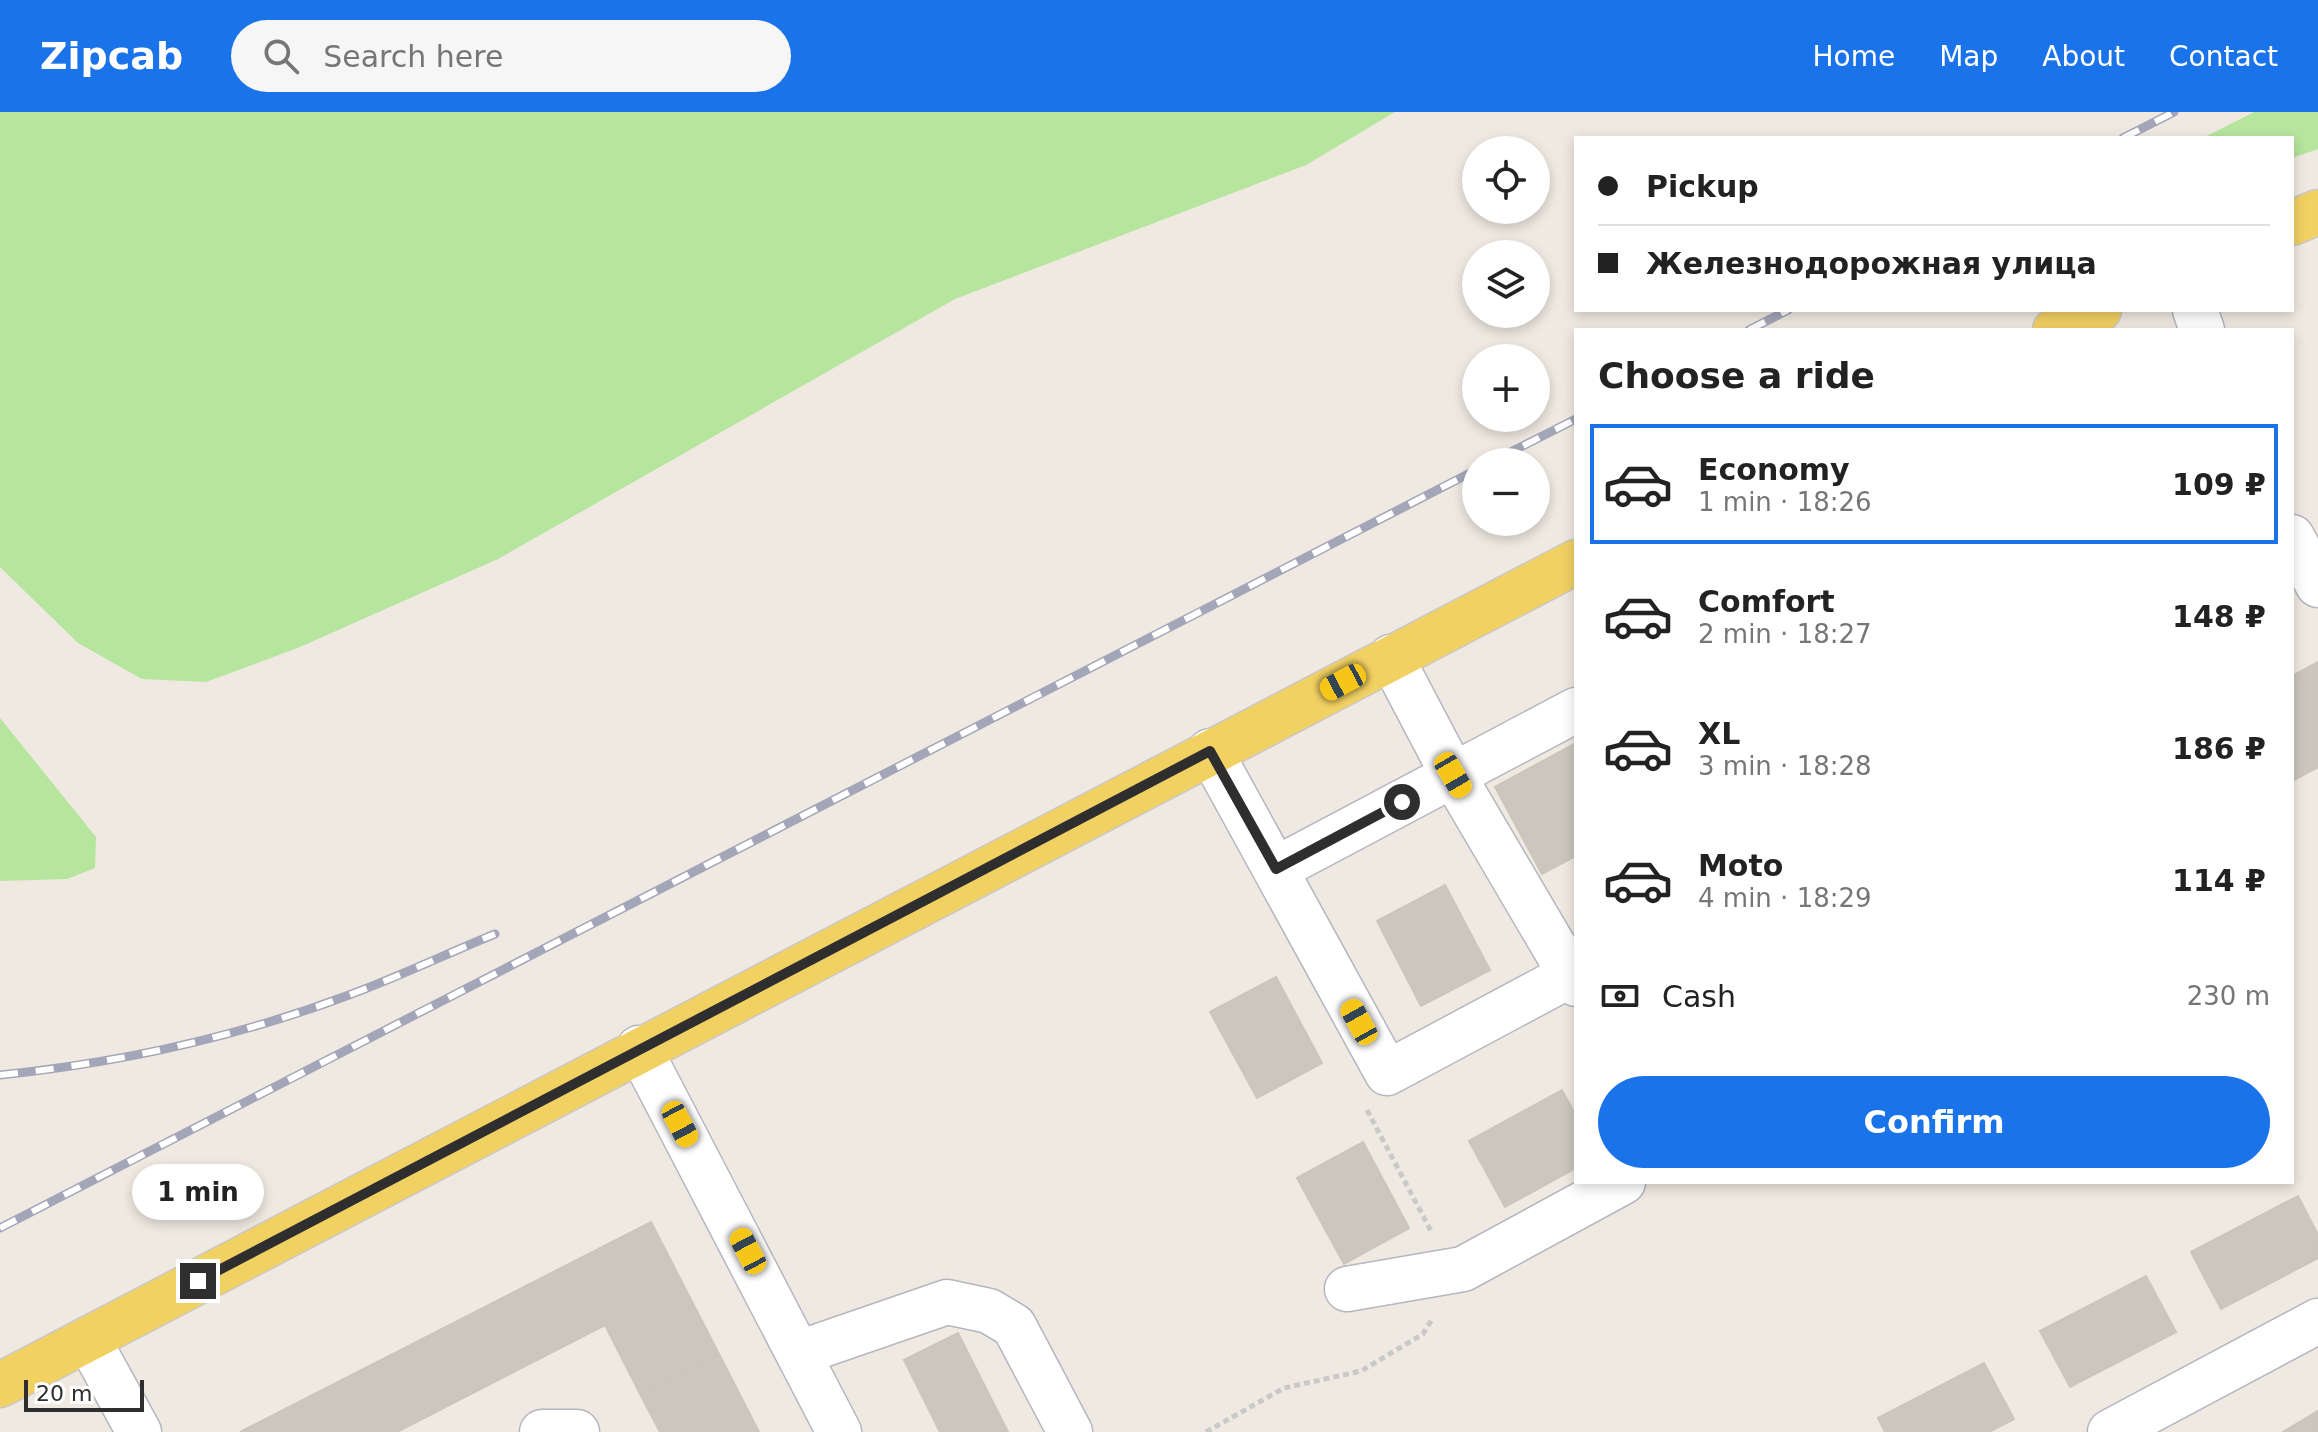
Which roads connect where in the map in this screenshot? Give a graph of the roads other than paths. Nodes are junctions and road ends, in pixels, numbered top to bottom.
1 (2318, 212) edge
2 (2294, 222) edge
3 (2095, 312) edge
4 (2059, 328) edge
5 (2294, 541) edge
6 (1574, 563) edge
7 (2318, 587) edge
8 (2294, 603) edge
9 (1391, 657) junction
10 (1574, 711) edge
11 (1210, 751) junction
12 (1453, 775) junction
13 (1276, 869) junction
14 (1574, 977) edge
15 (639, 1048) junction
16 (1619, 1184) edge
17 (1347, 1289) dead end
18 (2318, 1321) edge
19 (88, 1339) junction
20 (799, 1353) junction
21 (0, 1385) edge
22 (2128, 1428) edge
23 (139, 1432) edge
24 (542, 1432) edge
25 (577, 1432) edge
26 (839, 1432) edge
27 (1070, 1432) edge

1 - 2 main road
3 - 4 main road
5 - 7 street
6 - 9 main road
7 - 8 street
9 - 11 main road
9 - 12 street
10 - 12 street
11 - 13 street
11 - 15 main road
12 - 13 street
12 - 14 street
13 - 14 street
15 - 19 main road
15 - 20 street
16 - 17 street
18 - 22 street
19 - 21 main road
19 - 23 street
20 - 26 street
20 - 27 street
24 - 25 street

